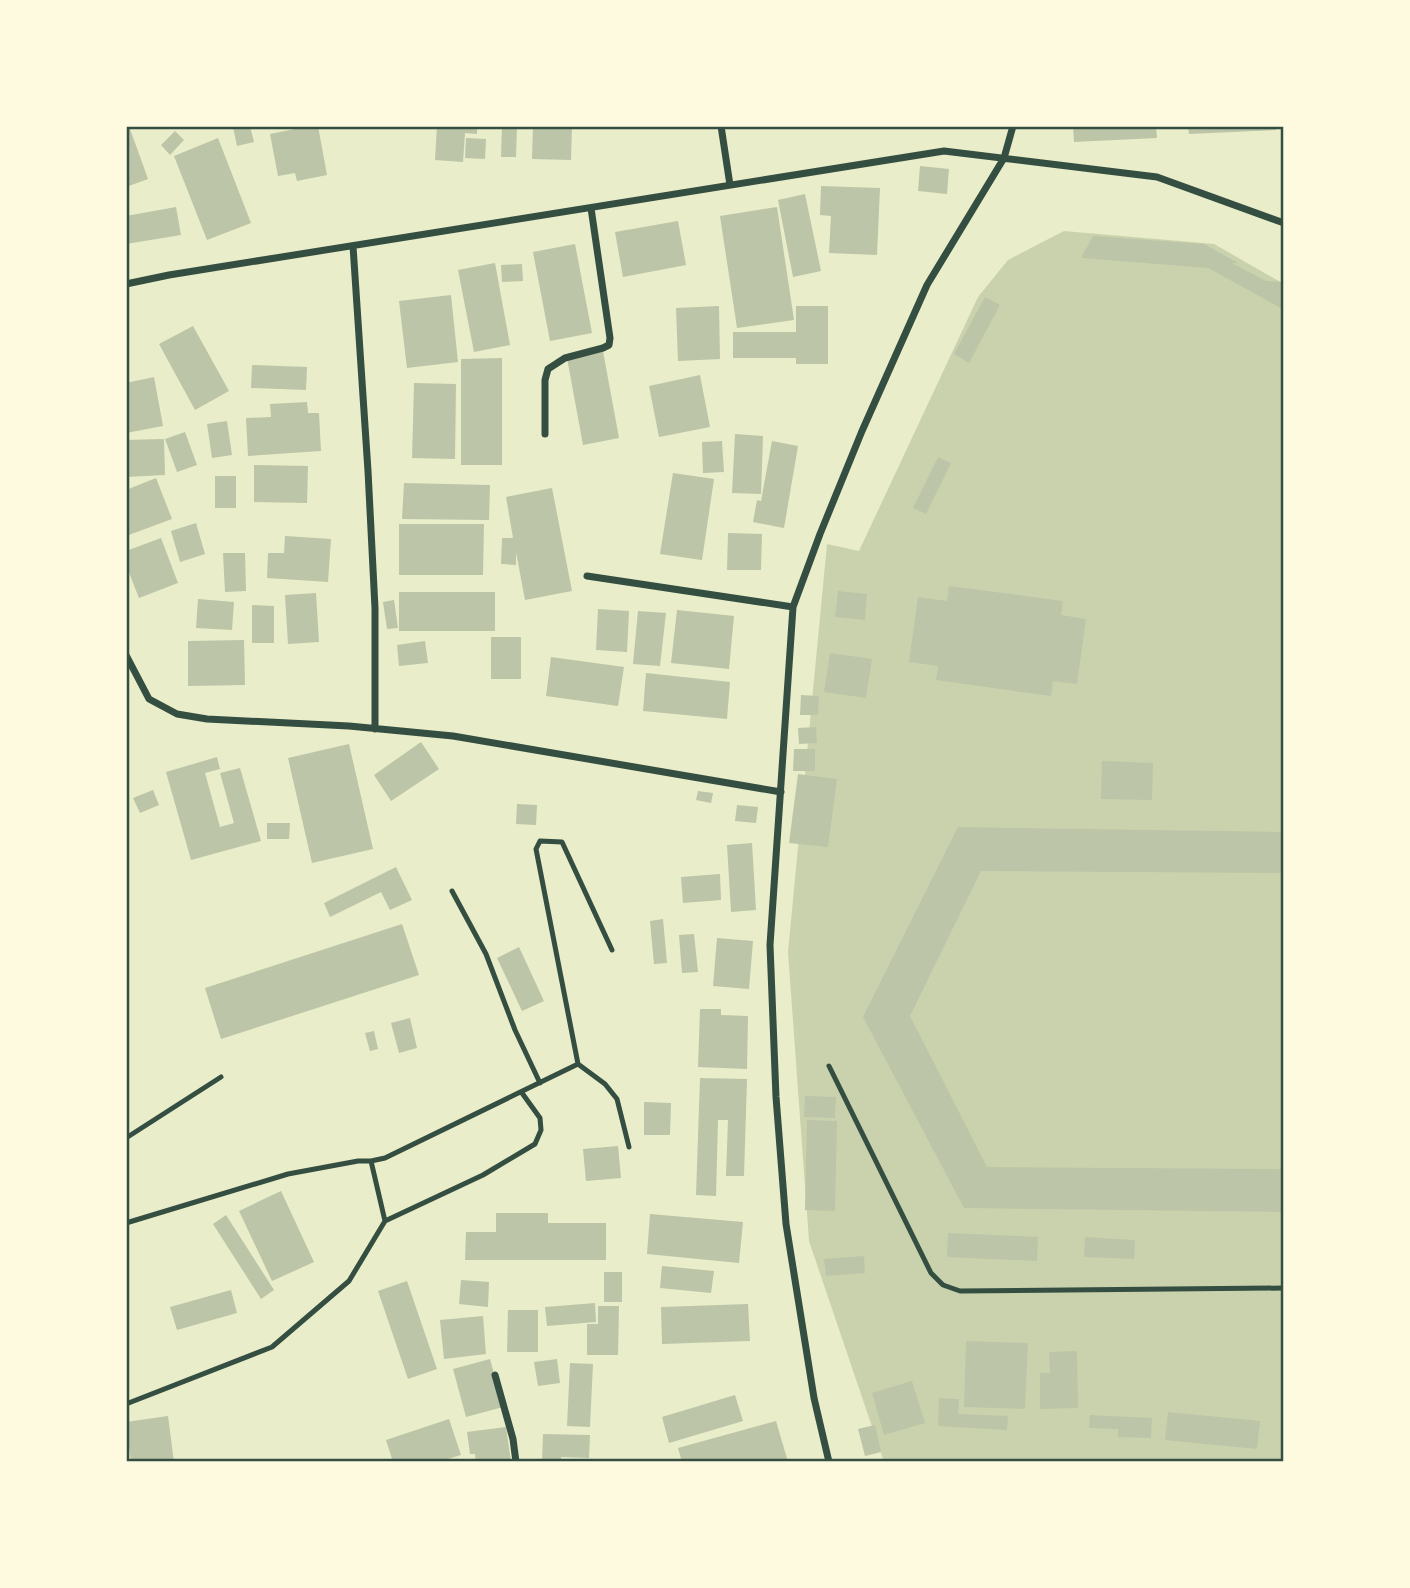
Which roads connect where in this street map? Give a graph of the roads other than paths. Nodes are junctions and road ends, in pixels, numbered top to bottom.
1 (721, 126) edge
2 (1013, 126) edge
3 (1004, 158) junction
4 (730, 185) junction
5 (591, 208) junction
6 (1284, 223) edge
7 (353, 246) junction
8 (126, 284) edge
9 (545, 434) dead end
10 (587, 576) dead end
11 (793, 607) junction
12 (126, 654) edge
13 (375, 729) junction
14 (781, 792) junction
15 (452, 891) dead end
16 (612, 950) dead end
17 (578, 1065) junction
18 (829, 1066) dead end
19 (221, 1077) dead end
20 (540, 1083) junction
21 (522, 1093) junction
22 (126, 1138) edge
23 (629, 1147) dead end
24 (371, 1161) junction
25 (385, 1222) junction
26 (126, 1223) edge
27 (1284, 1288) edge
28 (495, 1375) dead end
29 (126, 1404) edge
30 (516, 1462) edge
31 (829, 1462) edge

1 - 4 street
2 - 3 street
3 - 4 street
3 - 6 street
3 - 11 street
4 - 5 street
5 - 7 street
5 - 9 street
7 - 8 street
7 - 13 street
10 - 11 street
11 - 14 street
12 - 13 street
13 - 14 street
14 - 31 street
15 - 20 lane
16 - 17 lane
17 - 20 lane
17 - 23 lane
18 - 27 lane
19 - 22 lane
20 - 21 lane
21 - 24 lane
21 - 25 lane
24 - 25 lane
24 - 26 lane
25 - 29 lane
28 - 30 street

